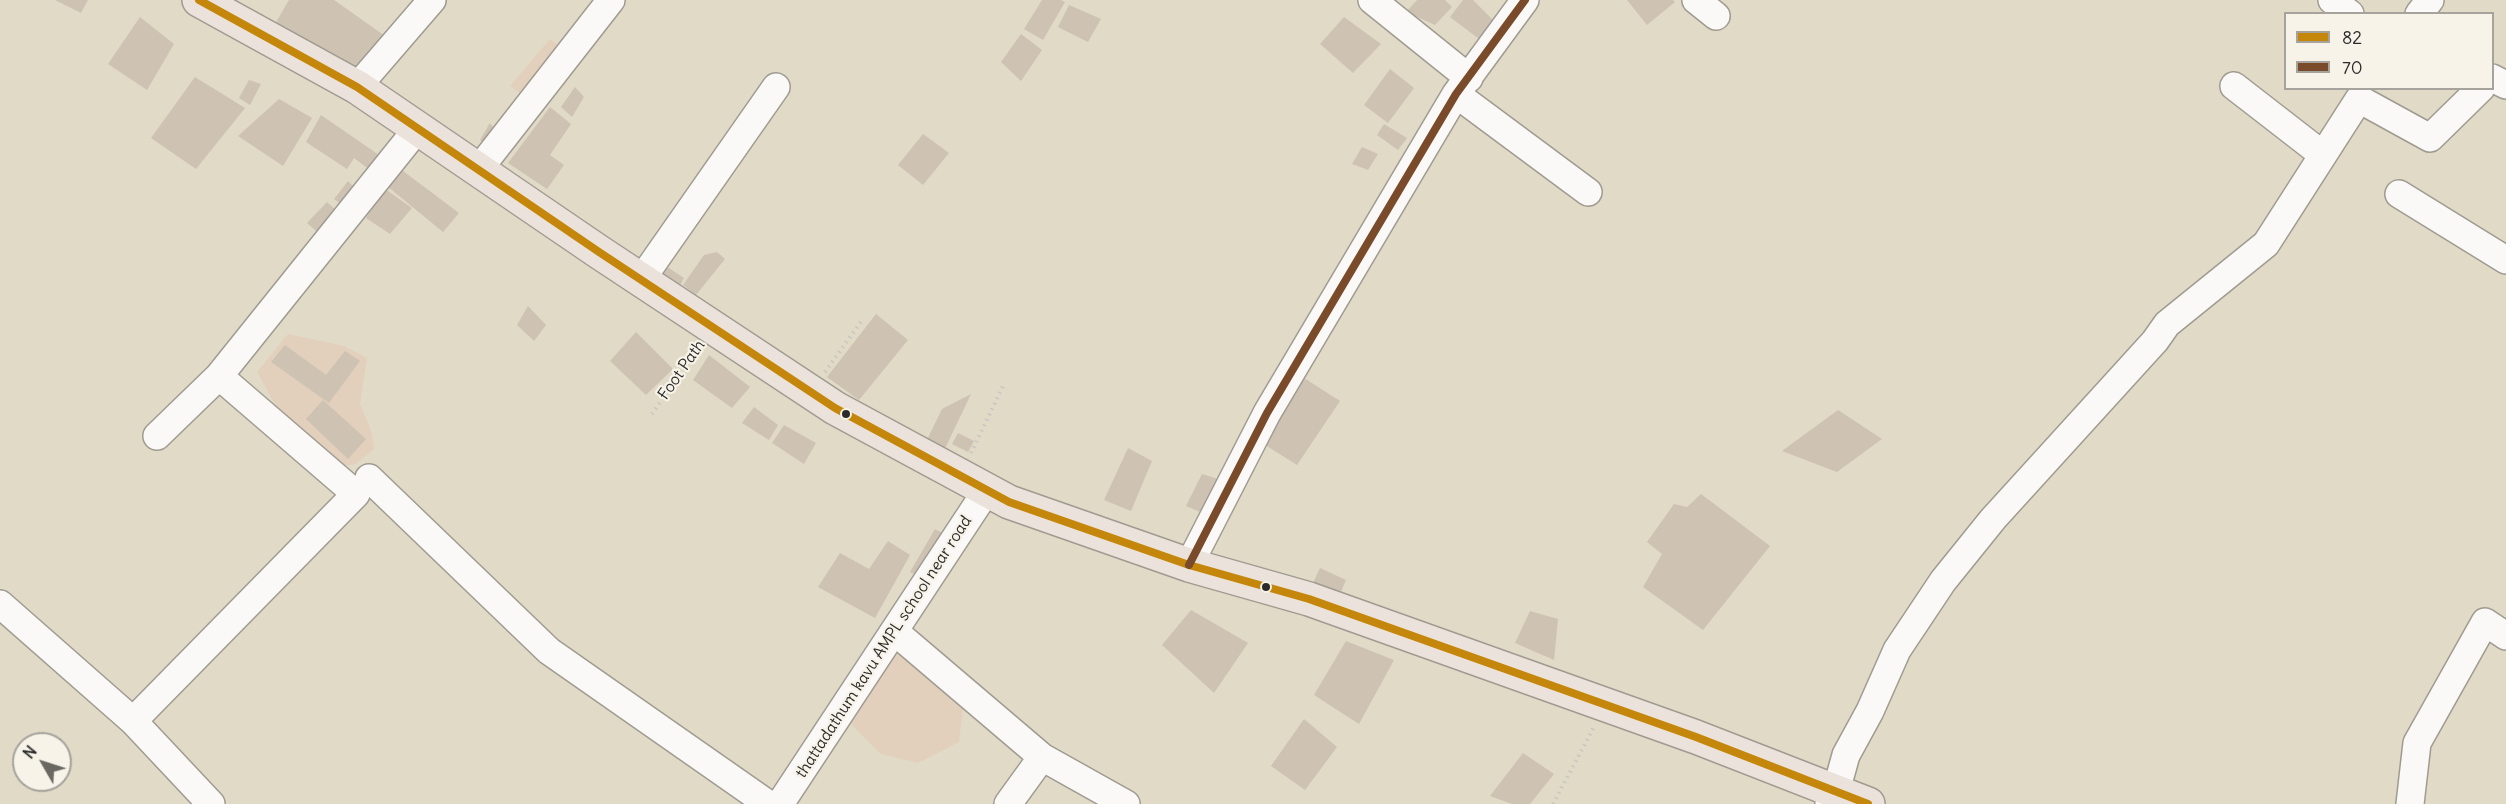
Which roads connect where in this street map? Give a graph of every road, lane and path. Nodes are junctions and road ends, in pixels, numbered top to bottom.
1 (199, 0) edge
2 (432, 0) edge
3 (611, 0) edge
4 (1372, 0) edge
5 (1525, 0) edge
6 (2332, 0) edge
7 (2430, 0) edge
8 (2347, 12) edge
9 (2421, 12) edge
10 (1462, 86) junction
11 (2234, 86) dead end
12 (357, 87) junction
13 (776, 87) dead end
14 (2479, 90) edge
15 (2362, 94) edge
16 (418, 128) junction
17 (2323, 155) junction
18 (479, 169) junction
19 (1588, 192) dead end
20 (2399, 194) dead end
21 (2506, 260) edge
22 (641, 280) junction
23 (863, 319) dead end
24 (713, 327) junction
25 (219, 376) junction
26 (1004, 384) dead end
27 (810, 392) junction
28 (652, 414) dead end
29 (157, 436) dead end
30 (369, 478) dead end
31 (974, 483) junction
32 (1189, 565) junction
33 (0, 604) edge
34 (894, 631) junction
35 (2506, 636) edge
36 (1605, 705) junction
37 (133, 721) junction
38 (1042, 757) junction
39 (1833, 797) edge
40 (211, 804) edge
41 (768, 804) edge
42 (780, 804) edge
43 (1008, 804) edge
44 (1126, 804) edge
45 (1553, 804) edge
46 (1868, 804) edge
47 (2410, 804) edge

1 - 12 main road
2 - 12 street
3 - 18 street
4 - 10 street
5 - 10 street
6 - 8 street
7 - 9 street
10 - 19 street
10 - 32 street
11 - 17 street
12 - 16 main road
13 - 22 street
14 - 15 street
15 - 17 street
16 - 18 main road
16 - 25 street
17 - 39 street
18 - 22 main road
20 - 21 street
22 - 24 main road
23 - 27 path
24 - 27 main road
24 - 28 path, Foot Path
25 - 29 street
25 - 37 street
26 - 31 path
27 - 31 main road
30 - 41 street
31 - 32 main road
31 - 34 street, thattadathum kavu AMPL school near road
32 - 36 main road
33 - 37 street
34 - 38 street
34 - 42 street, thattadathum kavu AMPL school near road
35 - 47 street
36 - 39 main road
36 - 45 path
37 - 40 street
38 - 43 street
38 - 44 street
39 - 46 main road

